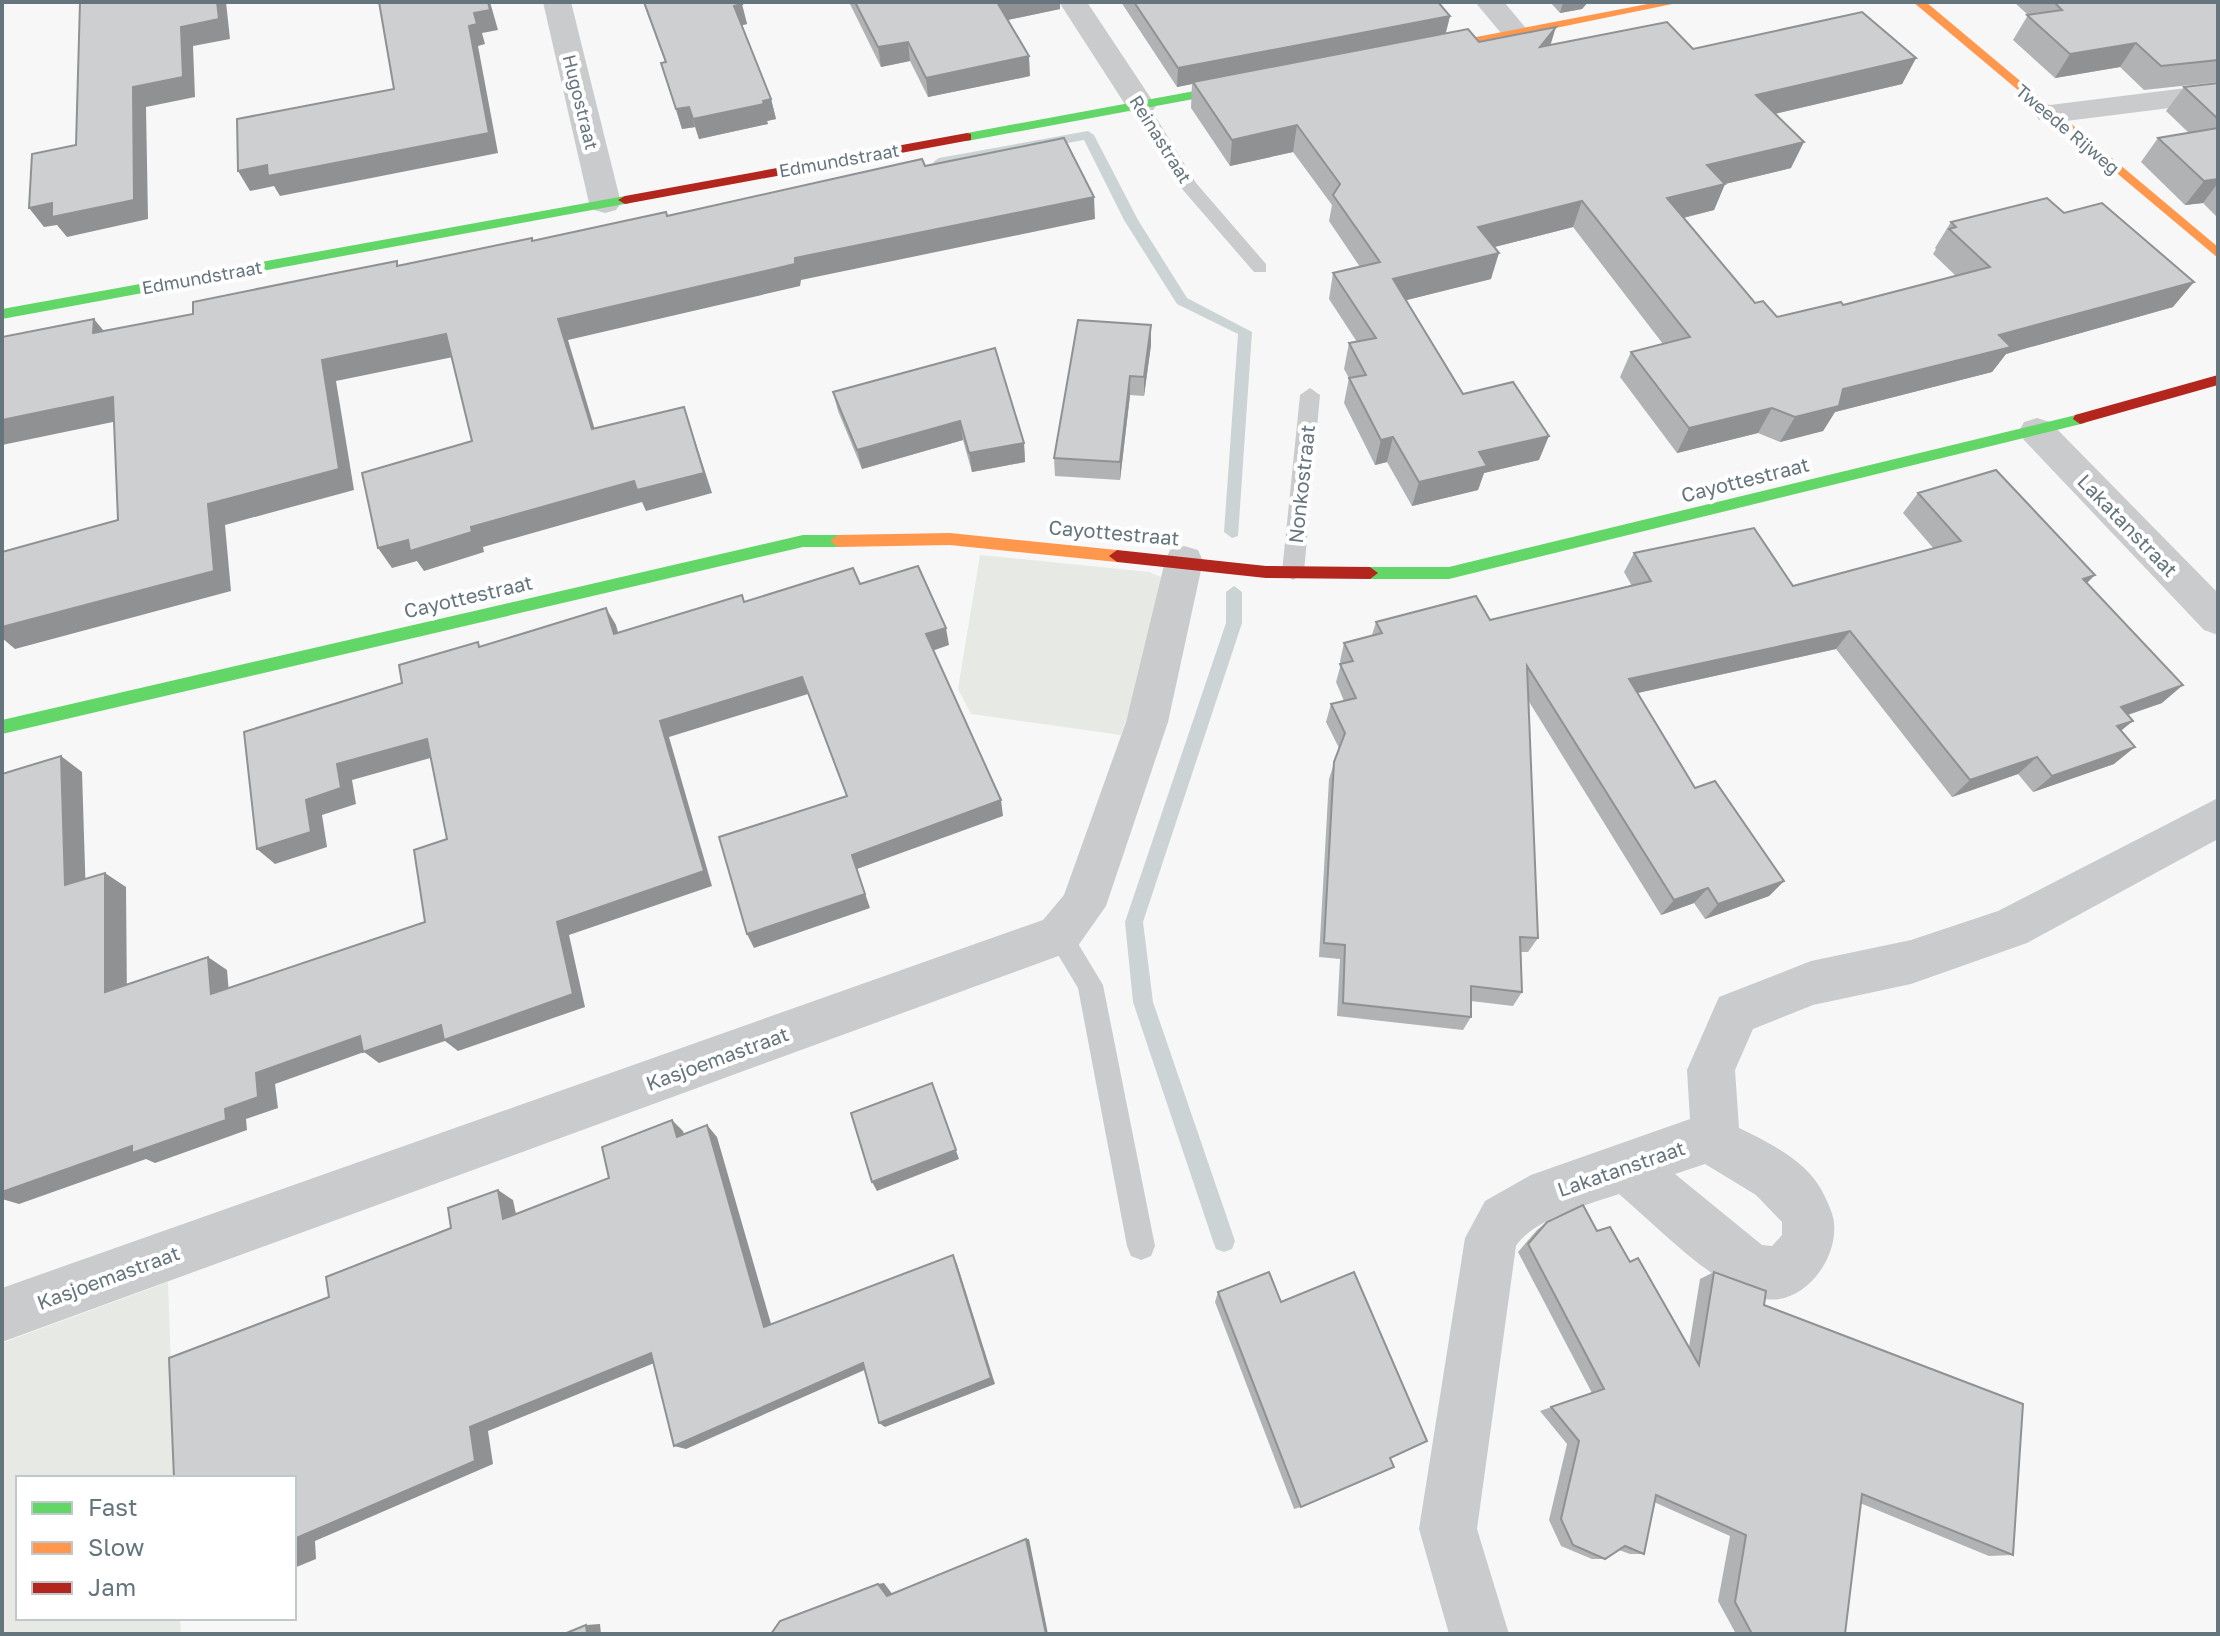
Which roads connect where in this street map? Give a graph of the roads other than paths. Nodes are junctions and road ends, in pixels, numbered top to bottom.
1 (557, 2) edge
2 (1073, 2) edge
3 (1489, 2) edge
4 (1676, 2) edge
5 (1919, 2) edge
6 (1516, 33) junction
7 (1406, 54) edge
8 (1266, 82) edge
9 (2218, 93) edge
10 (1141, 106) junction
11 (2050, 114) junction
12 (605, 203) junction
13 (2218, 254) edge
14 (1260, 268) dead end
15 (2, 314) edge
16 (2218, 380) edge
17 (1310, 395) dead end
18 (2037, 431) junction
19 (1184, 561) junction
20 (1293, 572) junction
21 (2218, 619) edge
22 (2, 727) edge
23 (2218, 817) edge
24 (1059, 935) junction
25 (1707, 1138) junction
26 (1627, 1167) junction
27 (1141, 1246) dead end
28 (2, 1315) edge
29 (1479, 1634) edge

1 - 12 street, Hugostraat
2 - 10 street, Reinastraat
3 - 6 street
4 - 6 street
5 - 11 street, Tweede Rijweg
6 - 7 street
8 - 10 street, Edmundstraat
9 - 11 street
10 - 12 street, Edmundstraat
10 - 14 lane, Reinastraat
11 - 13 street, Tweede Rijweg
12 - 15 street, Edmundstraat
16 - 18 street, Cayottestraat
17 - 20 lane, Nonkostraat
18 - 20 street, Cayottestraat
18 - 21 street, Lakatanstraat
19 - 20 street, Cayottestraat
19 - 22 street, Cayottestraat
19 - 24 street
23 - 25 street, Lakatanstraat
24 - 27 lane
24 - 28 street, Kasjoemastraat
25 - 26 street, Lakatanstraat
25 - 26 street
26 - 29 street, Lakatanstraat

